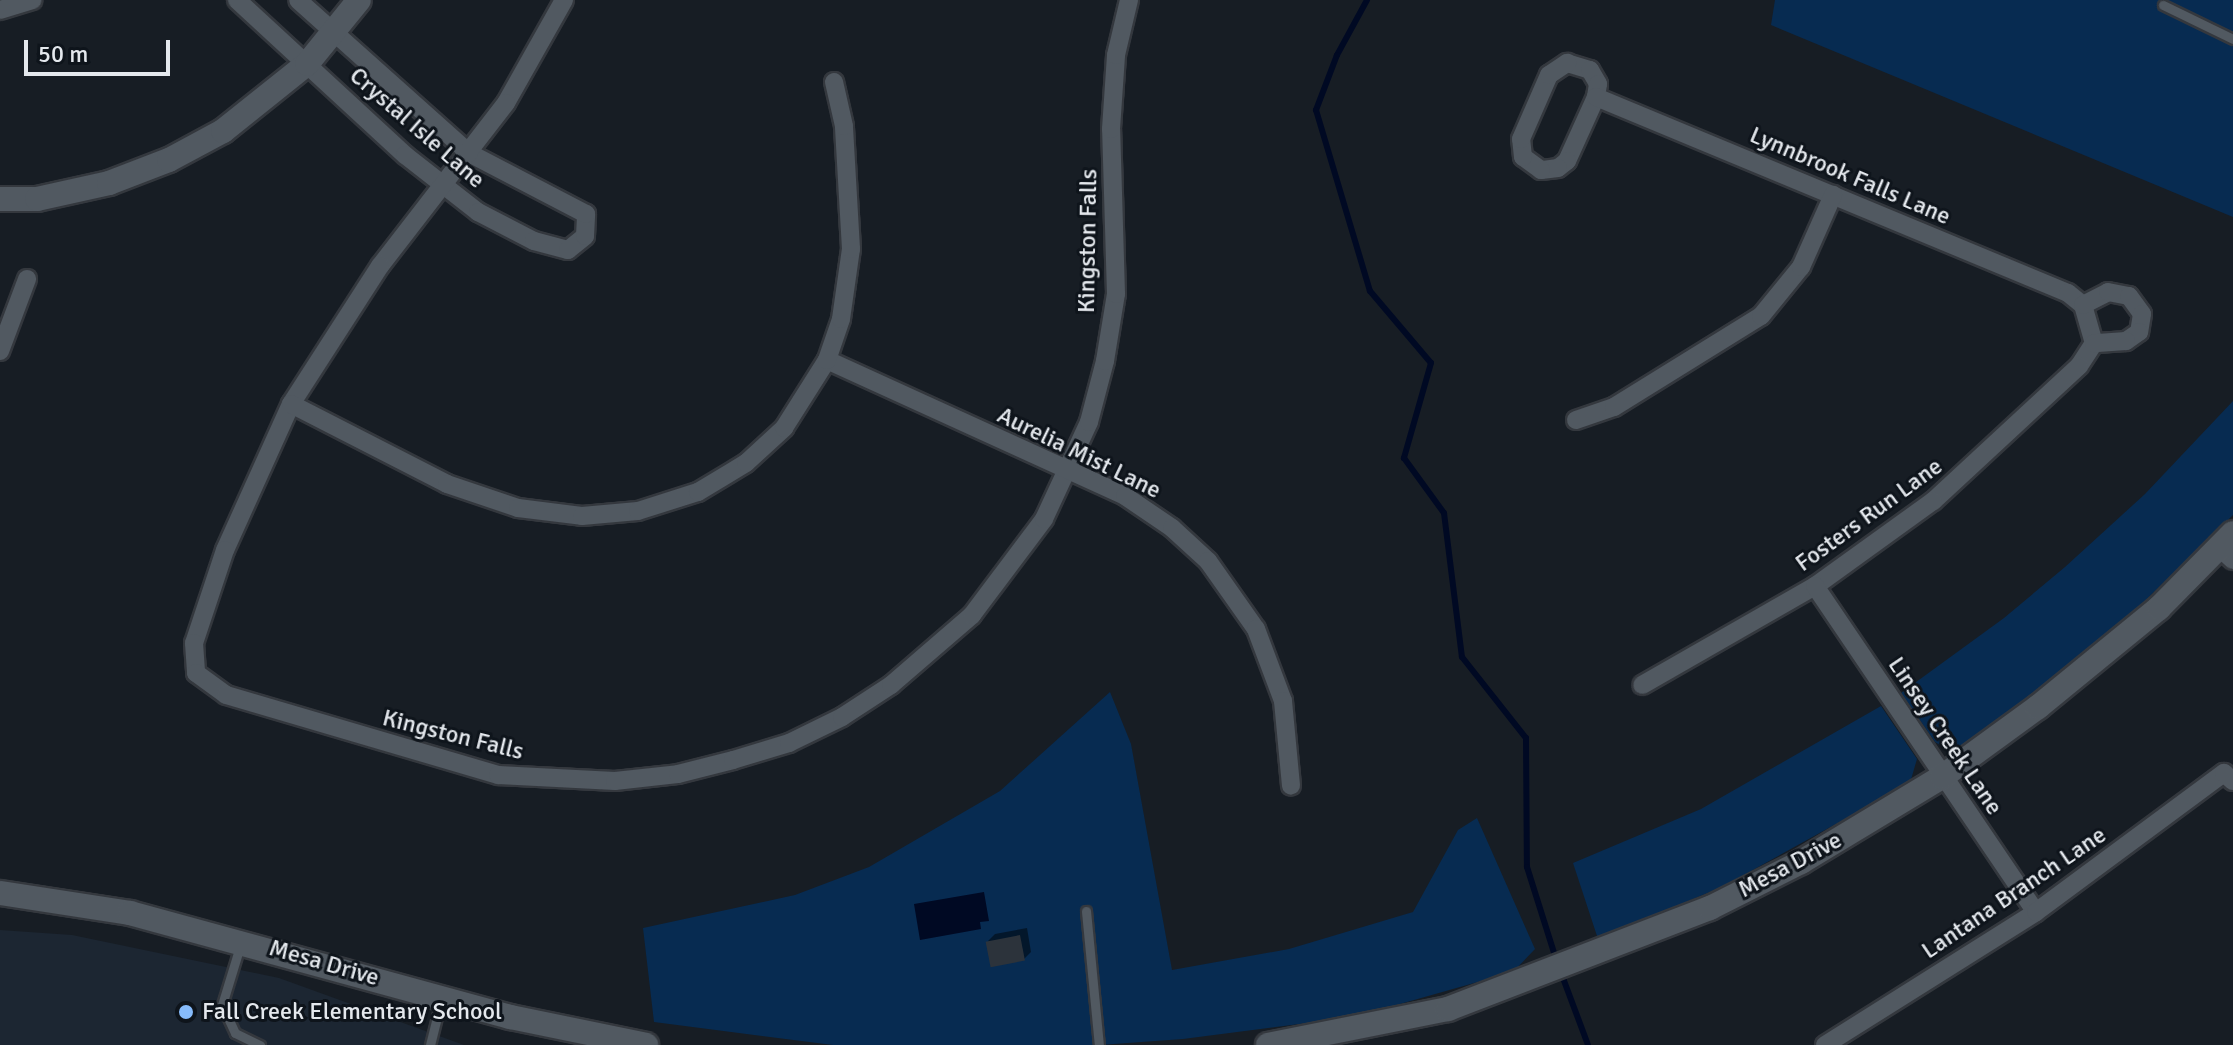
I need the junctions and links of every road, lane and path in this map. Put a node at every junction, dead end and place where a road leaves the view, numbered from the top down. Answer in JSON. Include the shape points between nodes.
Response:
{"nodes":[{"id":1,"x":33,"y":0,"type":"edge"},
{"id":2,"x":237,"y":0,"type":"edge"},
{"id":3,"x":298,"y":0,"type":"edge"},
{"id":4,"x":359,"y":0,"type":"edge"},
{"id":5,"x":564,"y":0,"type":"edge"},
{"id":6,"x":1129,"y":0,"type":"edge"},
{"id":7,"x":2163,"y":5,"type":"dead end"},
{"id":8,"x":0,"y":10,"type":"edge"},
{"id":9,"x":335,"y":34,"type":"junction"},
{"id":10,"x":2233,"y":39,"type":"edge"},
{"id":11,"x":307,"y":64,"type":"junction"},
{"id":12,"x":834,"y":82,"type":"dead end"},
{"id":13,"x":1596,"y":97,"type":"junction"},
{"id":14,"x":469,"y":153,"type":"junction"},
{"id":15,"x":444,"y":186,"type":"junction"},
{"id":16,"x":1833,"y":195,"type":"junction"},
{"id":17,"x":0,"y":199,"type":"edge"},
{"id":18,"x":27,"y":279,"type":"dead end"},
{"id":19,"x":2083,"y":305,"type":"junction"},
{"id":20,"x":2094,"y":343,"type":"junction"},
{"id":21,"x":0,"y":351,"type":"edge"},
{"id":22,"x":827,"y":360,"type":"junction"},
{"id":23,"x":291,"y":404,"type":"junction"},
{"id":24,"x":1576,"y":420,"type":"dead end"},
{"id":25,"x":1068,"y":471,"type":"junction"},
{"id":26,"x":2228,"y":547,"type":"edge"},
{"id":27,"x":1815,"y":586,"type":"junction"},
{"id":28,"x":1642,"y":685,"type":"dead end"},
{"id":29,"x":1942,"y":777,"type":"junction"},
{"id":30,"x":2229,"y":777,"type":"edge"},
{"id":31,"x":1291,"y":786,"type":"dead end"},
{"id":32,"x":0,"y":893,"type":"edge"},
{"id":33,"x":1086,"y":911,"type":"dead end"},
{"id":34,"x":2036,"y":912,"type":"junction"},
{"id":35,"x":242,"y":940,"type":"junction"},
{"id":36,"x":442,"y":998,"type":"junction"},
{"id":37,"x":260,"y":1045,"type":"edge"},
{"id":38,"x":430,"y":1045,"type":"edge"},
{"id":39,"x":646,"y":1045,"type":"edge"},
{"id":40,"x":1099,"y":1045,"type":"edge"},
{"id":41,"x":1268,"y":1045,"type":"edge"},
{"id":42,"x":1825,"y":1045,"type":"edge"}],
"edges":[{"from":1,"to":8,"type":"street"},
{"from":2,"to":11,"type":"street","name":"Crystal Isle Lane"},
{"from":3,"to":9,"type":"street","name":"Crystal Isle Lane"},
{"from":4,"to":9,"type":"street"},
{"from":5,"to":14,"type":"street","via":[[531,64]]},
{"from":6,"to":25,"type":"street","name":"Kingston Falls","via":[[1116,55],[1111,129],[1116,294],[1089,422]]},
{"from":7,"to":10,"type":"lane"},
{"from":9,"to":11,"type":"street"},
{"from":9,"to":14,"type":"street","name":"Crystal Isle Lane"},
{"from":11,"to":15,"type":"street","name":"Crystal Isle Lane"},
{"from":11,"to":17,"type":"street","via":[[223,131],[169,160],[109,183],[37,199]]},
{"from":12,"to":22,"type":"street","via":[[844,126],[851,249],[841,319]]},
{"from":13,"to":13,"type":"street","via":[[1595,77],[1583,66],[1567,63],[1553,70],[1521,139],[1528,163],[1550,170],[1563,165]]},
{"from":13,"to":16,"type":"street","name":"Lynnbrook Falls Lane"},
{"from":14,"to":15,"type":"street"},
{"from":14,"to":15,"type":"street","name":"Crystal Isle Lane","via":[[586,214],[585,236],[568,250],[534,241],[478,212]]},
{"from":15,"to":23,"type":"street","via":[[380,266]]},
{"from":16,"to":19,"type":"street","name":"Lynnbrook Falls Lane","via":[[2068,293]]},
{"from":16,"to":24,"type":"street","via":[[1801,267],[1761,316],[1614,407]]},
{"from":18,"to":21,"type":"street"},
{"from":19,"to":20,"type":"street"},
{"from":19,"to":20,"type":"street","via":[[2108,292],[2129,296],[2142,314],[2139,332],[2126,341]]},
{"from":20,"to":27,"type":"street","name":"Fosters Run Lane","via":[[2079,366],[1978,462]]},
{"from":22,"to":23,"type":"street","via":[[784,428],[746,463],[698,492],[638,511],[582,516],[518,508],[447,484]]},
{"from":22,"to":25,"type":"street","name":"Aurelia Mist Lane"},
{"from":23,"to":25,"type":"street","name":"Kingston Falls","via":[[225,550],[194,643],[196,673],[226,695],[498,775],[615,781],[678,774],[789,743],[891,685],[961,626],[1001,581],[1044,519]]},
{"from":25,"to":31,"type":"street","name":"Aurelia Mist Lane","via":[[1125,496],[1172,528],[1233,591],[1256,629],[1283,701]]},
{"from":26,"to":29,"type":"street","name":"Mesa Drive","via":[[2101,658]]},
{"from":27,"to":28,"type":"street","name":"Fosters Run Lane"},
{"from":27,"to":29,"type":"street","name":"Linsey Creek Lane"},
{"from":29,"to":34,"type":"street","name":"Linsey Creek Lane"},
{"from":29,"to":41,"type":"street","name":"Mesa Drive","via":[[1801,862],[1710,908],[1607,949],[1448,1009]]},
{"from":30,"to":34,"type":"street","name":"Lantana Branch Lane"},
{"from":32,"to":35,"type":"street","name":"Mesa Drive","via":[[130,913]]},
{"from":33,"to":40,"type":"lane"},
{"from":34,"to":42,"type":"street","name":"Lantana Branch Lane"},
{"from":35,"to":36,"type":"street","name":"Mesa Drive"},
{"from":35,"to":37,"type":"lane","via":[[222,1005],[235,1033]]},
{"from":36,"to":38,"type":"lane"},
{"from":36,"to":39,"type":"street","name":"Mesa Drive"}]}
